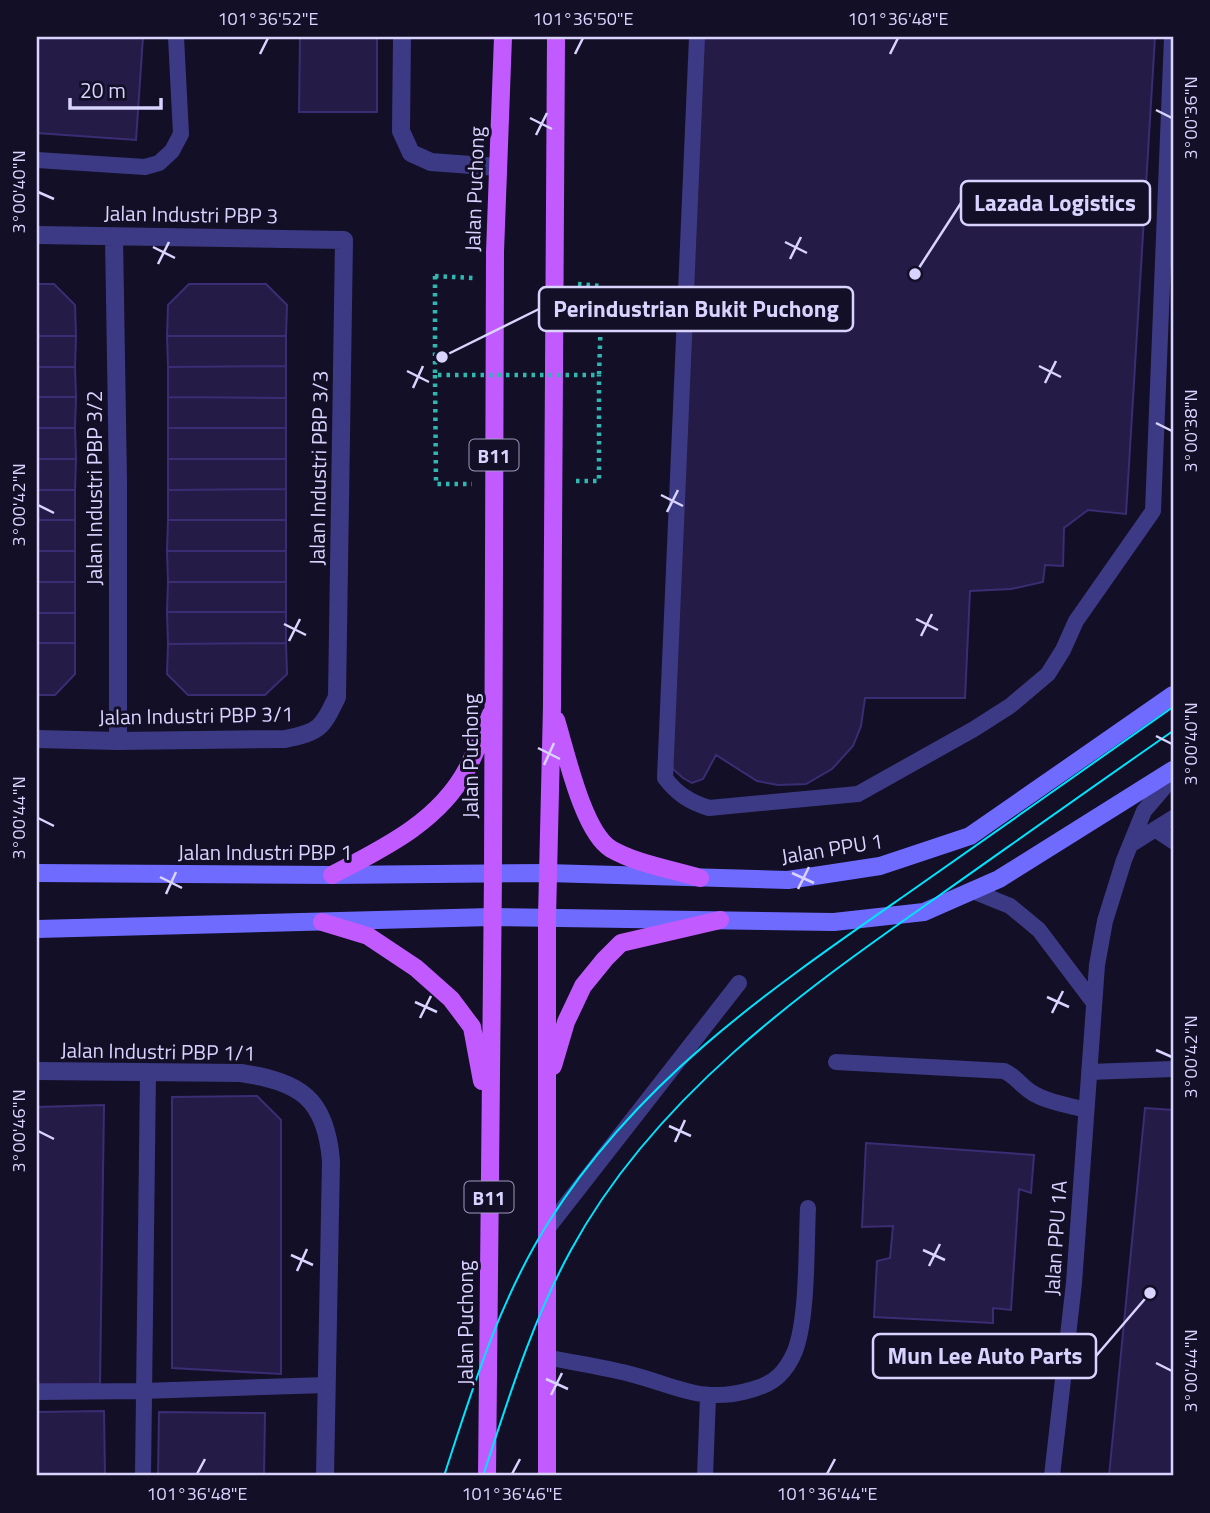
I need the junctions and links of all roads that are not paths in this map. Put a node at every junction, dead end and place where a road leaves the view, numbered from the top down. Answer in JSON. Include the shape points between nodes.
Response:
{"nodes":[{"id":1,"x":176,"y":37,"type":"edge"},
{"id":2,"x":402,"y":37,"type":"edge"},
{"id":3,"x":503,"y":37,"type":"edge"},
{"id":4,"x":556,"y":37,"type":"edge"},
{"id":5,"x":697,"y":37,"type":"edge"},
{"id":6,"x":1172,"y":37,"type":"edge"},
{"id":7,"x":37,"y":160,"type":"edge"},
{"id":8,"x":498,"y":167,"type":"junction"},
{"id":9,"x":37,"y":235,"type":"edge"},
{"id":10,"x":114,"y":236,"type":"junction"},
{"id":11,"x":344,"y":240,"type":"joint"},
{"id":12,"x":1173,"y":695,"type":"edge"},
{"id":13,"x":337,"y":697,"type":"joint"},
{"id":14,"x":552,"y":706,"type":"junction"},
{"id":15,"x":493,"y":708,"type":"junction"},
{"id":16,"x":37,"y":739,"type":"edge"},
{"id":17,"x":118,"y":741,"type":"junction"},
{"id":18,"x":1173,"y":770,"type":"edge"},
{"id":19,"x":1173,"y":777,"type":"edge"},
{"id":20,"x":1173,"y":818,"type":"edge"},
{"id":21,"x":1156,"y":829,"type":"junction"},
{"id":22,"x":1173,"y":841,"type":"edge"},
{"id":23,"x":1130,"y":845,"type":"junction"},
{"id":24,"x":37,"y":873,"type":"edge"},
{"id":25,"x":547,"y":873,"type":"junction"},
{"id":26,"x":493,"y":874,"type":"junction"},
{"id":27,"x":332,"y":875,"type":"junction"},
{"id":28,"x":700,"y":878,"type":"junction"},
{"id":29,"x":973,"y":891,"type":"junction"},
{"id":30,"x":491,"y":917,"type":"junction"},
{"id":31,"x":547,"y":918,"type":"junction"},
{"id":32,"x":720,"y":920,"type":"junction"},
{"id":33,"x":322,"y":922,"type":"junction"},
{"id":34,"x":37,"y":929,"type":"edge"},
{"id":35,"x":739,"y":983,"type":"dead end"},
{"id":36,"x":1094,"y":1003,"type":"junction"},
{"id":37,"x":836,"y":1062,"type":"dead end"},
{"id":38,"x":1173,"y":1069,"type":"edge"},
{"id":39,"x":37,"y":1071,"type":"edge"},
{"id":40,"x":1088,"y":1072,"type":"junction"},
{"id":41,"x":148,"y":1073,"type":"junction"},
{"id":42,"x":547,"y":1086,"type":"junction"},
{"id":43,"x":1086,"y":1110,"type":"junction"},
{"id":44,"x":489,"y":1122,"type":"junction"},
{"id":45,"x":808,"y":1208,"type":"dead end"},
{"id":46,"x":547,"y":1229,"type":"junction"},
{"id":47,"x":546,"y":1357,"type":"junction"},
{"id":48,"x":327,"y":1385,"type":"junction"},
{"id":49,"x":142,"y":1391,"type":"junction"},
{"id":50,"x":37,"y":1392,"type":"edge"},
{"id":51,"x":708,"y":1397,"type":"junction"},
{"id":52,"x":143,"y":1476,"type":"edge"},
{"id":53,"x":326,"y":1476,"type":"edge"},
{"id":54,"x":487,"y":1476,"type":"edge"},
{"id":55,"x":547,"y":1476,"type":"edge"},
{"id":56,"x":705,"y":1476,"type":"edge"},
{"id":57,"x":1052,"y":1476,"type":"edge"}],
"edges":[{"from":1,"to":7,"type":"lane","via":[[181,135],[159,163],[145,167]]},
{"from":2,"to":8,"type":"street","via":[[401,131],[411,153],[431,162]]},
{"from":3,"to":8,"type":"main road","name":"Jalan Puchong","number":"B11"},
{"from":4,"to":14,"type":"main road"},
{"from":5,"to":6,"type":"lane","via":[[665,778],[693,803],[709,808],[858,794],[1010,706],[1048,674],[1076,621],[1153,511]]},
{"from":8,"to":15,"type":"main road","name":"Jalan Puchong","number":"B11"},
{"from":9,"to":10,"type":"street","name":"Jalan Industri PBP 3"},
{"from":10,"to":11,"type":"street","name":"Jalan Industri PBP 3"},
{"from":10,"to":17,"type":"street","name":"Jalan Industri PBP 3/2"},
{"from":11,"to":13,"type":"street","name":"Jalan Industri PBP 3/3"},
{"from":12,"to":28,"type":"main road","name":"Jalan PPU 1","via":[[971,836],[880,866],[788,880]]},
{"from":13,"to":17,"type":"street","name":"Jalan Industri PBP 3/1","via":[[325,722],[310,734],[263,740]]},
{"from":14,"to":25,"type":"main road"},
{"from":14,"to":28,"type":"main road","via":[[592,828],[608,847]]},
{"from":15,"to":26,"type":"main road","name":"Jalan Puchong","number":"B11"},
{"from":15,"to":27,"type":"main road","via":[[466,771],[444,800],[388,846]]},
{"from":16,"to":17,"type":"street","name":"Jalan Industri PBP 3/1"},
{"from":18,"to":29,"type":"main road"},
{"from":19,"to":23,"type":"lane","name":"Jalan PPU 1A","via":[[1144,811]]},
{"from":20,"to":21,"type":"lane"},
{"from":21,"to":22,"type":"lane"},
{"from":21,"to":23,"type":"lane"},
{"from":23,"to":36,"type":"lane","name":"Jalan PPU 1A","via":[[1105,921]]},
{"from":24,"to":27,"type":"main road","name":"Jalan Industri PBP 1"},
{"from":25,"to":26,"type":"main road","name":"Jalan PPU 1"},
{"from":25,"to":28,"type":"main road","name":"Jalan PPU 1"},
{"from":25,"to":31,"type":"main road"},
{"from":26,"to":27,"type":"main road","name":"Jalan Industri PBP 1"},
{"from":26,"to":30,"type":"main road","name":"Jalan Puchong","number":"B11"},
{"from":29,"to":32,"type":"main road","via":[[924,912],[834,922]]},
{"from":29,"to":36,"type":"lane","via":[[1010,906],[1039,930]]},
{"from":30,"to":31,"type":"main road"},
{"from":30,"to":33,"type":"main road"},
{"from":30,"to":44,"type":"main road","name":"Jalan Puchong","number":"B11"},
{"from":31,"to":32,"type":"main road"},
{"from":31,"to":42,"type":"main road"},
{"from":32,"to":42,"type":"main road","via":[[621,943],[583,986],[566,1022]]},
{"from":33,"to":34,"type":"main road"},
{"from":33,"to":44,"type":"main road","via":[[368,936],[416,968],[451,999],[472,1027]]},
{"from":35,"to":46,"type":"lane"},
{"from":36,"to":40,"type":"lane","name":"Jalan PPU 1A"},
{"from":37,"to":43,"type":"lane","via":[[1004,1071],[1038,1097]]},
{"from":38,"to":40,"type":"lane"},
{"from":39,"to":41,"type":"street","name":"Jalan Industri PBP 1/1"},
{"from":40,"to":43,"type":"lane","name":"Jalan PPU 1A"},
{"from":41,"to":48,"type":"street","name":"Jalan Industri PBP 1/1","via":[[241,1073],[273,1078],[298,1090],[319,1111],[329,1135],[331,1161]]},
{"from":41,"to":49,"type":"lane"},
{"from":42,"to":46,"type":"main road"},
{"from":43,"to":57,"type":"lane","name":"Jalan PPU 1A"},
{"from":44,"to":54,"type":"main road","name":"Jalan Puchong","number":"B11"},
{"from":45,"to":51,"type":"lane","via":[[802,1327],[795,1351],[783,1373],[769,1385],[737,1395]]},
{"from":46,"to":47,"type":"main road"},
{"from":47,"to":51,"type":"lane","via":[[631,1374]]},
{"from":47,"to":55,"type":"main road"},
{"from":48,"to":49,"type":"lane"},
{"from":48,"to":53,"type":"street","name":"Jalan Industri PBP 1/1"},
{"from":49,"to":50,"type":"lane"},
{"from":49,"to":52,"type":"lane"},
{"from":51,"to":56,"type":"lane"}]}
